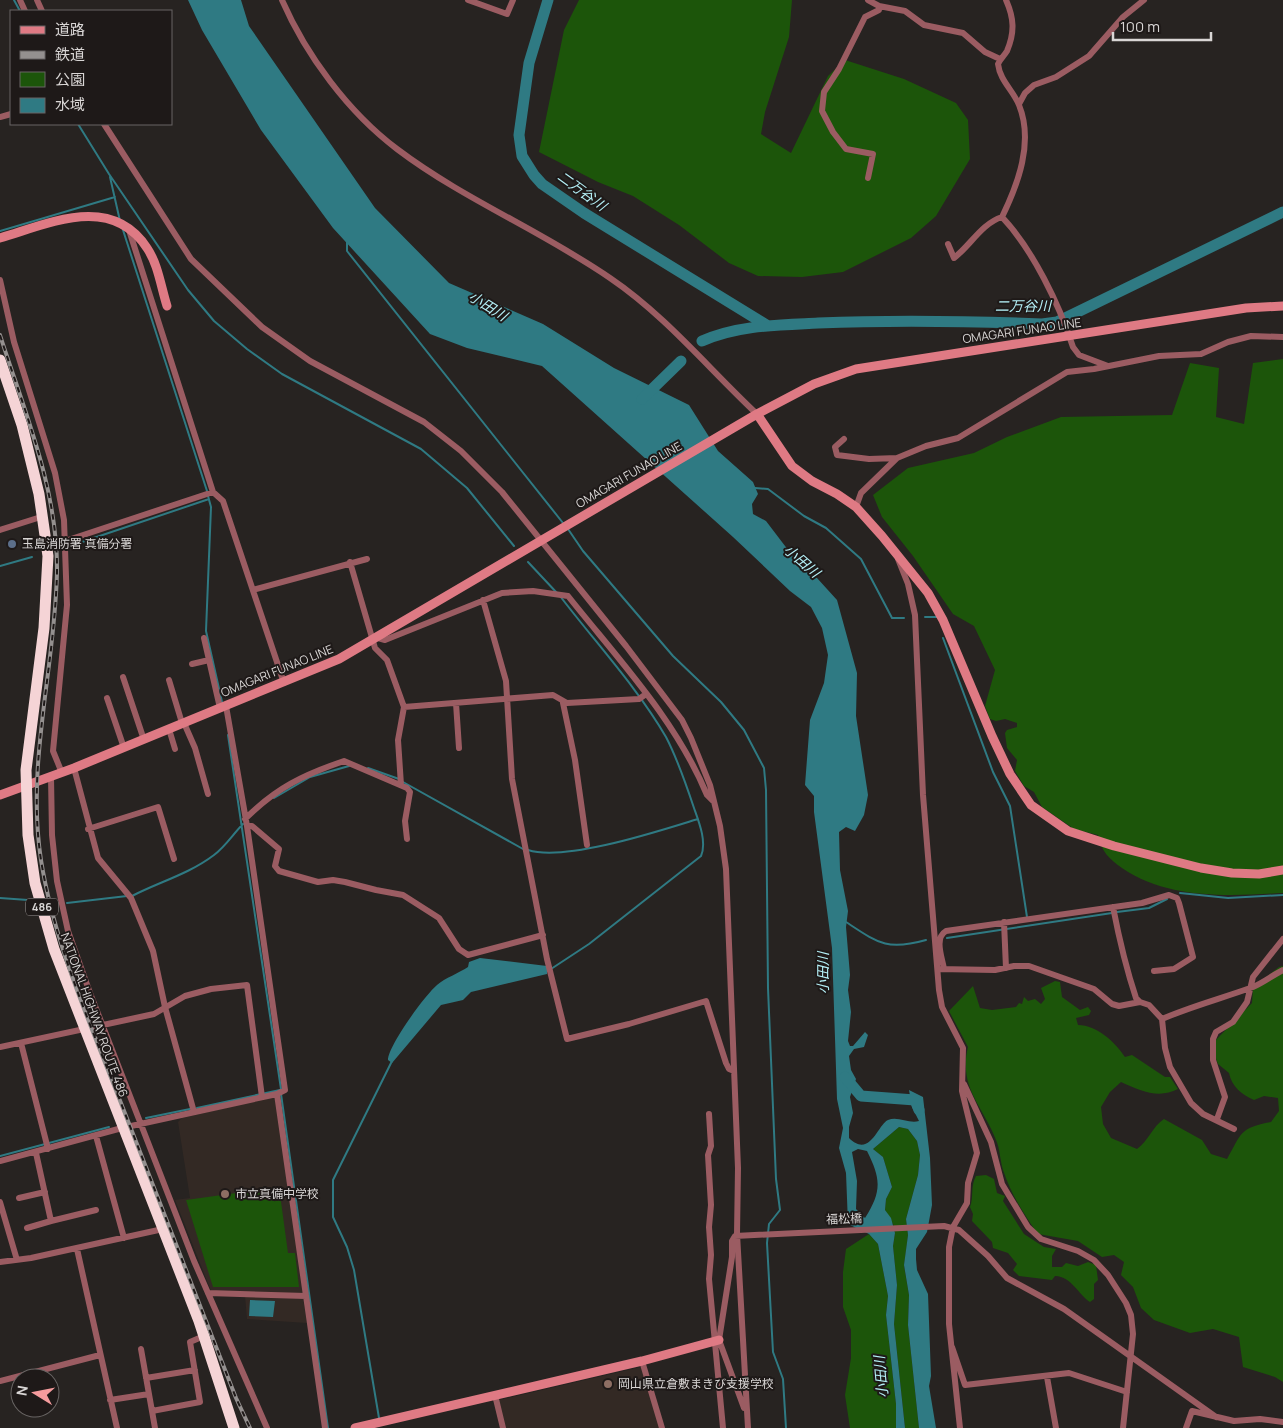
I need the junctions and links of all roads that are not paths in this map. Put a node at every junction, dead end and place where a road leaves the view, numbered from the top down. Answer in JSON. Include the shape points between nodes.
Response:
{"nodes":[{"id":1,"x":282,"y":0,"type":"edge"},
{"id":2,"x":468,"y":0,"type":"edge"},
{"id":3,"x":513,"y":0,"type":"edge"},
{"id":4,"x":868,"y":0,"type":"edge"},
{"id":5,"x":1006,"y":0,"type":"edge"},
{"id":6,"x":1144,"y":0,"type":"edge"},
{"id":7,"x":879,"y":6,"type":"junction"},
{"id":8,"x":1000,"y":59,"type":"junction"},
{"id":9,"x":1019,"y":104,"type":"junction"},
{"id":10,"x":105,"y":125,"type":"edge"},
{"id":11,"x":868,"y":178,"type":"dead end"},
{"id":12,"x":1002,"y":218,"type":"junction"},
{"id":13,"x":127,"y":228,"type":"junction"},
{"id":14,"x":0,"y":238,"type":"edge"},
{"id":15,"x":948,"y":244,"type":"dead end"},
{"id":16,"x":0,"y":280,"type":"edge"},
{"id":17,"x":167,"y":306,"type":"dead end"},
{"id":18,"x":1283,"y":306,"type":"edge"},
{"id":19,"x":1069,"y":337,"type":"junction"},
{"id":20,"x":1283,"y":338,"type":"edge"},
{"id":21,"x":0,"y":360,"type":"edge"},
{"id":22,"x":1109,"y":367,"type":"junction"},
{"id":23,"x":754,"y":416,"type":"junction"},
{"id":24,"x":844,"y":439,"type":"dead end"},
{"id":25,"x":897,"y":458,"type":"junction"},
{"id":26,"x":213,"y":492,"type":"junction"},
{"id":27,"x":856,"y":507,"type":"junction"},
{"id":28,"x":44,"y":516,"type":"junction"},
{"id":29,"x":0,"y":530,"type":"edge"},
{"id":30,"x":541,"y":541,"type":"junction"},
{"id":31,"x":66,"y":542,"type":"junction"},
{"id":32,"x":47,"y":547,"type":"junction"},
{"id":33,"x":898,"y":558,"type":"junction"},
{"id":34,"x":367,"y":559,"type":"dead end"},
{"id":35,"x":350,"y":562,"type":"junction"},
{"id":36,"x":253,"y":590,"type":"junction"},
{"id":37,"x":483,"y":600,"type":"junction"},
{"id":38,"x":204,"y":638,"type":"dead end"},
{"id":39,"x":376,"y":640,"type":"junction"},
{"id":40,"x":209,"y":660,"type":"junction"},
{"id":41,"x":192,"y":664,"type":"dead end"},
{"id":42,"x":123,"y":677,"type":"dead end"},
{"id":43,"x":169,"y":680,"type":"dead end"},
{"id":44,"x":284,"y":683,"type":"junction"},
{"id":45,"x":508,"y":697,"type":"junction"},
{"id":46,"x":642,"y":697,"type":"junction"},
{"id":47,"x":107,"y":698,"type":"dead end"},
{"id":48,"x":456,"y":703,"type":"junction"},
{"id":49,"x":563,"y":703,"type":"junction"},
{"id":50,"x":223,"y":707,"type":"junction"},
{"id":51,"x":404,"y":707,"type":"junction"},
{"id":52,"x":183,"y":723,"type":"junction"},
{"id":53,"x":169,"y":729,"type":"junction"},
{"id":54,"x":144,"y":740,"type":"junction"},
{"id":55,"x":124,"y":748,"type":"junction"},
{"id":56,"x":458,"y":748,"type":"dead end"},
{"id":57,"x":175,"y":749,"type":"dead end"},
{"id":58,"x":74,"y":768,"type":"junction"},
{"id":59,"x":62,"y":773,"type":"junction"},
{"id":60,"x":51,"y":777,"type":"junction"},
{"id":61,"x":401,"y":785,"type":"junction"},
{"id":62,"x":25,"y":786,"type":"junction"},
{"id":63,"x":208,"y":794,"type":"dead end"},
{"id":64,"x":0,"y":795,"type":"edge"},
{"id":65,"x":714,"y":802,"type":"junction"},
{"id":66,"x":245,"y":818,"type":"junction"},
{"id":67,"x":247,"y":826,"type":"junction"},
{"id":68,"x":88,"y":829,"type":"junction"},
{"id":69,"x":407,"y":839,"type":"dead end"},
{"id":70,"x":586,"y":845,"type":"dead end"},
{"id":71,"x":174,"y":859,"type":"dead end"},
{"id":72,"x":1283,"y":870,"type":"edge"},
{"id":73,"x":1113,"y":907,"type":"junction"},
{"id":74,"x":1004,"y":922,"type":"junction"},
{"id":75,"x":543,"y":935,"type":"junction"},
{"id":76,"x":1283,"y":939,"type":"edge"},
{"id":77,"x":1006,"y":968,"type":"junction"},
{"id":78,"x":941,"y":969,"type":"junction"},
{"id":79,"x":1283,"y":970,"type":"edge"},
{"id":80,"x":1154,"y":971,"type":"dead end"},
{"id":81,"x":1250,"y":988,"type":"junction"},
{"id":82,"x":1140,"y":1002,"type":"junction"},
{"id":83,"x":164,"y":1007,"type":"junction"},
{"id":84,"x":1162,"y":1019,"type":"junction"},
{"id":85,"x":104,"y":1026,"type":"junction"},
{"id":86,"x":84,"y":1030,"type":"junction"},
{"id":87,"x":22,"y":1042,"type":"junction"},
{"id":88,"x":0,"y":1047,"type":"edge"},
{"id":89,"x":734,"y":1071,"type":"junction"},
{"id":90,"x":962,"y":1081,"type":"junction"},
{"id":91,"x":279,"y":1093,"type":"junction"},
{"id":92,"x":262,"y":1095,"type":"junction"},
{"id":93,"x":194,"y":1112,"type":"junction"},
{"id":94,"x":709,"y":1114,"type":"dead end"},
{"id":95,"x":1217,"y":1119,"type":"junction"},
{"id":96,"x":142,"y":1124,"type":"junction"},
{"id":97,"x":122,"y":1128,"type":"junction"},
{"id":98,"x":1234,"y":1129,"type":"dead end"},
{"id":99,"x":96,"y":1136,"type":"junction"},
{"id":100,"x":47,"y":1146,"type":"junction"},
{"id":101,"x":36,"y":1152,"type":"junction"},
{"id":102,"x":0,"y":1161,"type":"edge"},
{"id":103,"x":45,"y":1192,"type":"junction"},
{"id":104,"x":18,"y":1198,"type":"dead end"},
{"id":105,"x":0,"y":1202,"type":"edge"},
{"id":106,"x":96,"y":1210,"type":"dead end"},
{"id":107,"x":51,"y":1221,"type":"junction"},
{"id":108,"x":953,"y":1227,"type":"junction"},
{"id":109,"x":27,"y":1228,"type":"dead end"},
{"id":110,"x":163,"y":1228,"type":"junction"},
{"id":111,"x":741,"y":1234,"type":"junction"},
{"id":112,"x":124,"y":1238,"type":"junction"},
{"id":113,"x":77,"y":1249,"type":"junction"},
{"id":114,"x":17,"y":1260,"type":"junction"},
{"id":115,"x":0,"y":1262,"type":"edge"},
{"id":116,"x":208,"y":1293,"type":"junction"},
{"id":117,"x":306,"y":1296,"type":"junction"},
{"id":118,"x":204,"y":1336,"type":"junction"},
{"id":119,"x":717,"y":1341,"type":"junction"},
{"id":120,"x":950,"y":1344,"type":"junction"},
{"id":121,"x":141,"y":1349,"type":"dead end"},
{"id":122,"x":100,"y":1355,"type":"junction"},
{"id":123,"x":1130,"y":1355,"type":"junction"},
{"id":124,"x":642,"y":1361,"type":"junction"},
{"id":125,"x":195,"y":1370,"type":"junction"},
{"id":126,"x":1047,"y":1377,"type":"junction"},
{"id":127,"x":146,"y":1378,"type":"junction"},
{"id":128,"x":0,"y":1381,"type":"edge"},
{"id":129,"x":1127,"y":1392,"type":"junction"},
{"id":130,"x":149,"y":1394,"type":"junction"},
{"id":131,"x":495,"y":1396,"type":"junction"},
{"id":132,"x":110,"y":1400,"type":"junction"},
{"id":133,"x":746,"y":1410,"type":"junction"},
{"id":134,"x":152,"y":1412,"type":"junction"},
{"id":135,"x":1216,"y":1416,"type":"junction"},
{"id":136,"x":1248,"y":1420,"type":"junction"},
{"id":137,"x":1283,"y":1422,"type":"edge"},
{"id":138,"x":1235,"y":1424,"type":"edge"},
{"id":139,"x":116,"y":1428,"type":"edge"},
{"id":140,"x":155,"y":1428,"type":"edge"},
{"id":141,"x":234,"y":1428,"type":"edge"},
{"id":142,"x":267,"y":1428,"type":"edge"},
{"id":143,"x":324,"y":1428,"type":"edge"},
{"id":144,"x":355,"y":1428,"type":"edge"},
{"id":145,"x":503,"y":1428,"type":"edge"},
{"id":146,"x":662,"y":1428,"type":"edge"},
{"id":147,"x":723,"y":1428,"type":"edge"},
{"id":148,"x":748,"y":1428,"type":"edge"},
{"id":149,"x":960,"y":1428,"type":"edge"},
{"id":150,"x":1056,"y":1428,"type":"edge"},
{"id":151,"x":1123,"y":1428,"type":"edge"},
{"id":152,"x":1186,"y":1428,"type":"edge"},
{"id":153,"x":1248,"y":1428,"type":"edge"}],
"edges":[{"from":1,"to":23,"type":"street","via":[[303,41],[337,88],[396,148],[431,172],[574,253],[612,279],[680,336]]},
{"from":2,"to":3,"type":"street","via":[[507,14]]},
{"from":4,"to":7,"type":"street"},
{"from":5,"to":8,"type":"street","via":[[1013,16],[1012,36],[1006,53]]},
{"from":6,"to":9,"type":"street","via":[[1123,17],[1089,56],[1056,76],[1034,84]]},
{"from":7,"to":8,"type":"street","via":[[905,11],[924,25],[963,33],[985,52]]},
{"from":7,"to":11,"type":"street","via":[[879,10],[865,17],[824,92],[822,111],[846,149],[873,154]]},
{"from":8,"to":9,"type":"street","via":[[999,74]]},
{"from":9,"to":12,"type":"street","via":[[1023,158],[1017,183]]},
{"from":10,"to":30,"type":"street","via":[[191,259],[230,298],[262,327],[310,361],[424,422],[461,451],[502,492]]},
{"from":12,"to":15,"type":"street","via":[[987,224],[954,258]]},
{"from":12,"to":19,"type":"street","via":[[1024,245],[1037,268]]},
{"from":13,"to":14,"type":"main road","via":[[101,217],[80,216]]},
{"from":13,"to":17,"type":"main road","via":[[148,250]]},
{"from":13,"to":26,"type":"street"},
{"from":16,"to":31,"type":"street","via":[[14,342],[55,473]]},
{"from":18,"to":19,"type":"main road","name":"OMAGARI FUNAO LINE","via":[[1246,308]]},
{"from":19,"to":22,"type":"street","via":[[1079,355]]},
{"from":19,"to":23,"type":"main road","name":"OMAGARI FUNAO LINE","via":[[856,369],[814,384]]},
{"from":20,"to":22,"type":"street","via":[[1251,336],[1201,354],[1155,357]]},
{"from":21,"to":28,"type":"highway","name":"NATIONAL HIGHWAY ROUTE 486","number":"486","via":[[22,425]]},
{"from":22,"to":25,"type":"street","via":[[1066,372],[958,438]]},
{"from":23,"to":27,"type":"main road","via":[[792,466]]},
{"from":23,"to":30,"type":"main road","name":"OMAGARI FUNAO LINE"},
{"from":24,"to":25,"type":"street","via":[[835,447],[837,455]]},
{"from":25,"to":27,"type":"street","via":[[861,493]]},
{"from":26,"to":31,"type":"street"},
{"from":26,"to":36,"type":"street","via":[[223,500]]},
{"from":27,"to":33,"type":"main road"},
{"from":28,"to":29,"type":"street"},
{"from":28,"to":32,"type":"highway","name":"NATIONAL HIGHWAY ROUTE 486","number":"486"},
{"from":30,"to":39,"type":"main road","name":"OMAGARI FUNAO LINE"},
{"from":30,"to":65,"type":"street","via":[[671,704],[691,738]]},
{"from":31,"to":32,"type":"street"},
{"from":31,"to":59,"type":"street","via":[[67,605],[53,751]]},
{"from":32,"to":62,"type":"highway","name":"NATIONAL HIGHWAY ROUTE 486","number":"486","via":[[44,628],[29,731]]},
{"from":33,"to":72,"type":"main road","via":[[928,593],[943,620],[1010,774],[1031,805],[1068,831],[1114,846],[1232,873]]},
{"from":33,"to":78,"type":"street","via":[[915,615],[933,932]]},
{"from":34,"to":35,"type":"street"},
{"from":35,"to":36,"type":"street"},
{"from":35,"to":39,"type":"street"},
{"from":36,"to":44,"type":"street"},
{"from":37,"to":39,"type":"street","via":[[385,640]]},
{"from":37,"to":45,"type":"street"},
{"from":37,"to":46,"type":"street","via":[[514,591],[568,596]]},
{"from":38,"to":40,"type":"street"},
{"from":39,"to":44,"type":"main road","name":"OMAGARI FUNAO LINE"},
{"from":39,"to":51,"type":"street","via":[[375,648],[387,660]]},
{"from":40,"to":41,"type":"street"},
{"from":40,"to":50,"type":"street"},
{"from":42,"to":54,"type":"street"},
{"from":43,"to":52,"type":"street"},
{"from":44,"to":50,"type":"main road","name":"OMAGARI FUNAO LINE"},
{"from":45,"to":48,"type":"street"},
{"from":45,"to":49,"type":"street","via":[[553,695]]},
{"from":45,"to":75,"type":"street","via":[[512,779]]},
{"from":46,"to":49,"type":"street"},
{"from":46,"to":65,"type":"street","via":[[686,748],[707,795]]},
{"from":47,"to":55,"type":"street"},
{"from":48,"to":51,"type":"street"},
{"from":48,"to":56,"type":"street"},
{"from":49,"to":70,"type":"street","via":[[576,760]]},
{"from":50,"to":52,"type":"main road","name":"OMAGARI FUNAO LINE"},
{"from":50,"to":66,"type":"street"},
{"from":51,"to":61,"type":"street","via":[[398,740]]},
{"from":52,"to":53,"type":"main road","name":"OMAGARI FUNAO LINE"},
{"from":52,"to":63,"type":"street","via":[[195,748]]},
{"from":53,"to":54,"type":"main road","name":"OMAGARI FUNAO LINE"},
{"from":53,"to":57,"type":"street"},
{"from":54,"to":55,"type":"main road","name":"OMAGARI FUNAO LINE"},
{"from":55,"to":58,"type":"main road","name":"OMAGARI FUNAO LINE"},
{"from":58,"to":59,"type":"main road","name":"OMAGARI FUNAO LINE"},
{"from":58,"to":68,"type":"street"},
{"from":59,"to":60,"type":"main road","name":"OMAGARI FUNAO LINE"},
{"from":60,"to":62,"type":"main road","name":"OMAGARI FUNAO LINE"},
{"from":60,"to":85,"type":"street","via":[[57,881],[68,931]]},
{"from":61,"to":66,"type":"street","via":[[344,762],[300,778],[266,798]]},
{"from":61,"to":69,"type":"street","via":[[410,792],[405,821]]},
{"from":62,"to":64,"type":"main road","name":"OMAGARI FUNAO LINE"},
{"from":62,"to":86,"type":"highway","name":"NATIONAL HIGHWAY ROUTE 486","number":"486","via":[[35,883],[54,949]]},
{"from":65,"to":89,"type":"street","via":[[726,869]]},
{"from":66,"to":67,"type":"street"},
{"from":67,"to":75,"type":"street","via":[[252,826],[279,849],[275,866],[278,871],[318,882],[332,880],[403,895],[440,918],[459,949],[468,955]]},
{"from":67,"to":91,"type":"street","via":[[285,1090]]},
{"from":68,"to":71,"type":"street","via":[[158,807]]},
{"from":68,"to":83,"type":"street","via":[[98,858],[129,896],[153,951]]},
{"from":73,"to":74,"type":"street"},
{"from":73,"to":80,"type":"street","via":[[1142,903],[1164,895],[1177,898],[1193,957],[1174,969]]},
{"from":73,"to":82,"type":"street","via":[[1120,946]]},
{"from":74,"to":77,"type":"street"},
{"from":74,"to":78,"type":"street","via":[[946,930],[939,939]]},
{"from":75,"to":89,"type":"street","via":[[567,1039],[706,1001],[726,1063]]},
{"from":76,"to":81,"type":"street","via":[[1256,972]]},
{"from":77,"to":78,"type":"street"},
{"from":77,"to":82,"type":"street","via":[[1029,966],[1094,989],[1119,1006]]},
{"from":78,"to":90,"type":"street","via":[[942,1007],[963,1048]]},
{"from":79,"to":81,"type":"street"},
{"from":81,"to":84,"type":"street","via":[[1199,1003]]},
{"from":81,"to":95,"type":"street","via":[[1247,1002],[1233,1022],[1216,1032],[1213,1039],[1213,1060],[1225,1097]]},
{"from":82,"to":84,"type":"street","via":[[1149,1005]]},
{"from":83,"to":85,"type":"street","via":[[154,1014]]},
{"from":83,"to":92,"type":"street","via":[[185,996],[211,989],[248,985]]},
{"from":83,"to":93,"type":"street"},
{"from":84,"to":95,"type":"street","via":[[1165,1048],[1178,1083],[1196,1109]]},
{"from":85,"to":86,"type":"street"},
{"from":85,"to":96,"type":"street"},
{"from":86,"to":87,"type":"street"},
{"from":86,"to":97,"type":"highway","name":"NATIONAL HIGHWAY ROUTE 486","number":"486"},
{"from":87,"to":88,"type":"street"},
{"from":87,"to":100,"type":"street"},
{"from":89,"to":111,"type":"street"},
{"from":90,"to":108,"type":"street","via":[[977,1153],[968,1183],[967,1203]]},
{"from":90,"to":123,"type":"street","via":[[991,1142],[1002,1184],[1028,1227],[1041,1240],[1078,1250],[1094,1260],[1122,1295],[1132,1322]]},
{"from":91,"to":92,"type":"street"},
{"from":91,"to":117,"type":"street"},
{"from":92,"to":93,"type":"street"},
{"from":93,"to":96,"type":"street"},
{"from":94,"to":119,"type":"street","via":[[709,1279]]},
{"from":95,"to":98,"type":"street"},
{"from":96,"to":97,"type":"street"},
{"from":96,"to":116,"type":"street"},
{"from":97,"to":99,"type":"street"},
{"from":97,"to":110,"type":"highway","name":"NATIONAL HIGHWAY ROUTE 486","number":"486"},
{"from":99,"to":100,"type":"street"},
{"from":99,"to":112,"type":"street"},
{"from":100,"to":101,"type":"street"},
{"from":101,"to":102,"type":"street"},
{"from":101,"to":103,"type":"street"},
{"from":103,"to":104,"type":"street"},
{"from":103,"to":107,"type":"street"},
{"from":105,"to":114,"type":"street"},
{"from":106,"to":107,"type":"street"},
{"from":107,"to":109,"type":"street"},
{"from":108,"to":111,"type":"street","name":"福松橋"},
{"from":108,"to":120,"type":"street","via":[[948,1275]]},
{"from":108,"to":123,"type":"street","via":[[988,1256],[1007,1278],[1064,1309]]},
{"from":110,"to":112,"type":"street"},
{"from":110,"to":118,"type":"highway","name":"NATIONAL HIGHWAY ROUTE 486","number":"486"},
{"from":111,"to":119,"type":"street","via":[[732,1240],[728,1284]]},
{"from":111,"to":133,"type":"street"},
{"from":112,"to":113,"type":"street"},
{"from":113,"to":114,"type":"street"},
{"from":113,"to":122,"type":"street"},
{"from":114,"to":115,"type":"street"},
{"from":116,"to":117,"type":"street"},
{"from":116,"to":142,"type":"street"},
{"from":117,"to":143,"type":"street"},
{"from":118,"to":125,"type":"street","via":[[190,1342]]},
{"from":118,"to":141,"type":"highway","name":"NATIONAL HIGHWAY ROUTE 486","number":"486"},
{"from":119,"to":124,"type":"main road"},
{"from":119,"to":133,"type":"street"},
{"from":119,"to":147,"type":"street"},
{"from":120,"to":126,"type":"street","via":[[965,1386]]},
{"from":120,"to":149,"type":"street"},
{"from":121,"to":127,"type":"street"},
{"from":122,"to":128,"type":"street"},
{"from":122,"to":132,"type":"street"},
{"from":123,"to":129,"type":"street"},
{"from":123,"to":135,"type":"street"},
{"from":124,"to":131,"type":"main road"},
{"from":124,"to":146,"type":"street"},
{"from":125,"to":127,"type":"street"},
{"from":125,"to":134,"type":"street","via":[[200,1402]]},
{"from":126,"to":129,"type":"street","via":[[1069,1373]]},
{"from":126,"to":150,"type":"street"},
{"from":127,"to":130,"type":"street"},
{"from":129,"to":151,"type":"street"},
{"from":130,"to":132,"type":"street"},
{"from":130,"to":134,"type":"street"},
{"from":131,"to":144,"type":"main road"},
{"from":131,"to":145,"type":"street"},
{"from":132,"to":139,"type":"street"},
{"from":133,"to":148,"type":"street"},
{"from":134,"to":140,"type":"street"},
{"from":135,"to":138,"type":"street"},
{"from":135,"to":152,"type":"street","via":[[1192,1411]]},
{"from":136,"to":137,"type":"street"},
{"from":136,"to":138,"type":"street"},
{"from":136,"to":153,"type":"street"}]}
